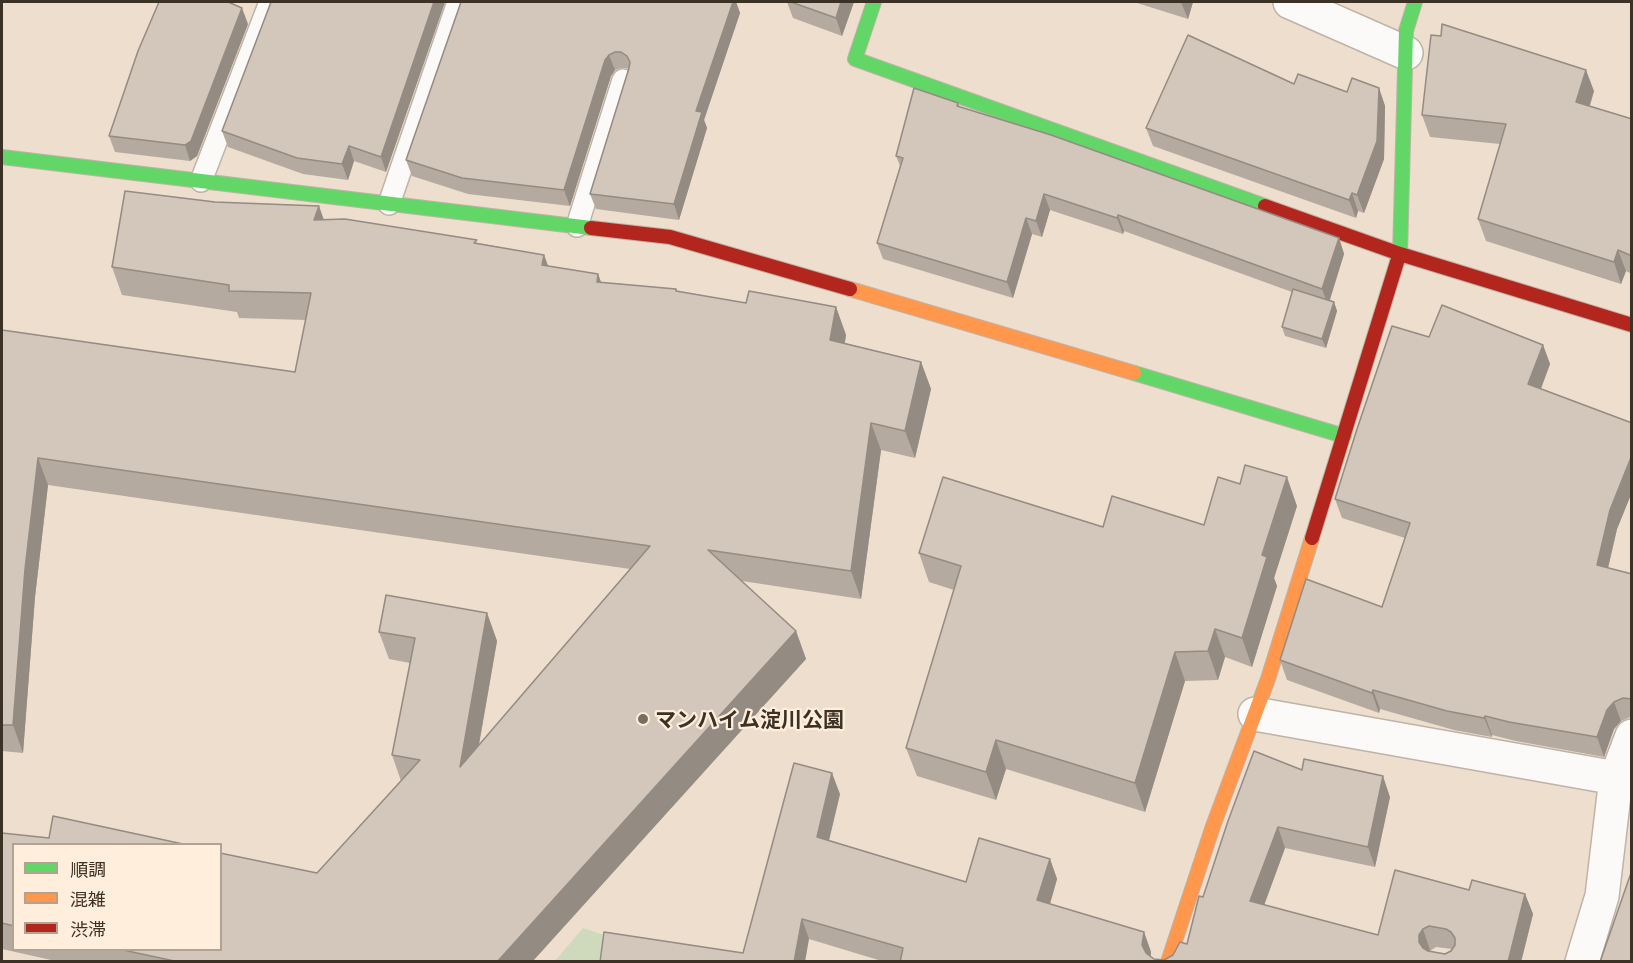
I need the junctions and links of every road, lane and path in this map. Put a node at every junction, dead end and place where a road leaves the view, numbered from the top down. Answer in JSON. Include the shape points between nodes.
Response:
{"nodes":[{"id":1,"x":270,"y":2,"type":"edge"},
{"id":2,"x":458,"y":2,"type":"edge"},
{"id":3,"x":874,"y":2,"type":"edge"},
{"id":4,"x":1290,"y":2,"type":"edge"},
{"id":5,"x":1415,"y":2,"type":"edge"},
{"id":6,"x":1406,"y":53,"type":"junction"},
{"id":7,"x":623,"y":80,"type":"edge"},
{"id":8,"x":2,"y":157,"type":"edge"},
{"id":9,"x":201,"y":181,"type":"junction"},
{"id":10,"x":388,"y":204,"type":"junction"},
{"id":11,"x":577,"y":226,"type":"junction"},
{"id":12,"x":1400,"y":254,"type":"junction"},
{"id":13,"x":1632,"y":325,"type":"edge"},
{"id":14,"x":1344,"y":436,"type":"junction"},
{"id":15,"x":1255,"y":714,"type":"junction"},
{"id":16,"x":1632,"y":736,"type":"edge"},
{"id":17,"x":1616,"y":778,"type":"junction"},
{"id":18,"x":1168,"y":962,"type":"edge"},
{"id":19,"x":1582,"y":962,"type":"edge"}],
"edges":[{"from":1,"to":9,"type":"lane"},
{"from":2,"to":10,"type":"lane"},
{"from":3,"to":12,"type":"street","via":[[855,59]]},
{"from":4,"to":6,"type":"street"},
{"from":5,"to":6,"type":"street","via":[[1406,31]]},
{"from":6,"to":12,"type":"street"},
{"from":7,"to":11,"type":"lane"},
{"from":8,"to":9,"type":"street"},
{"from":9,"to":10,"type":"street"},
{"from":10,"to":11,"type":"street"},
{"from":11,"to":14,"type":"street","via":[[670,237]]},
{"from":12,"to":13,"type":"street"},
{"from":12,"to":14,"type":"street"},
{"from":14,"to":15,"type":"street"},
{"from":15,"to":17,"type":"street"},
{"from":15,"to":18,"type":"street"},
{"from":16,"to":17,"type":"street"},
{"from":17,"to":19,"type":"street","via":[[1602,896]]}]}
